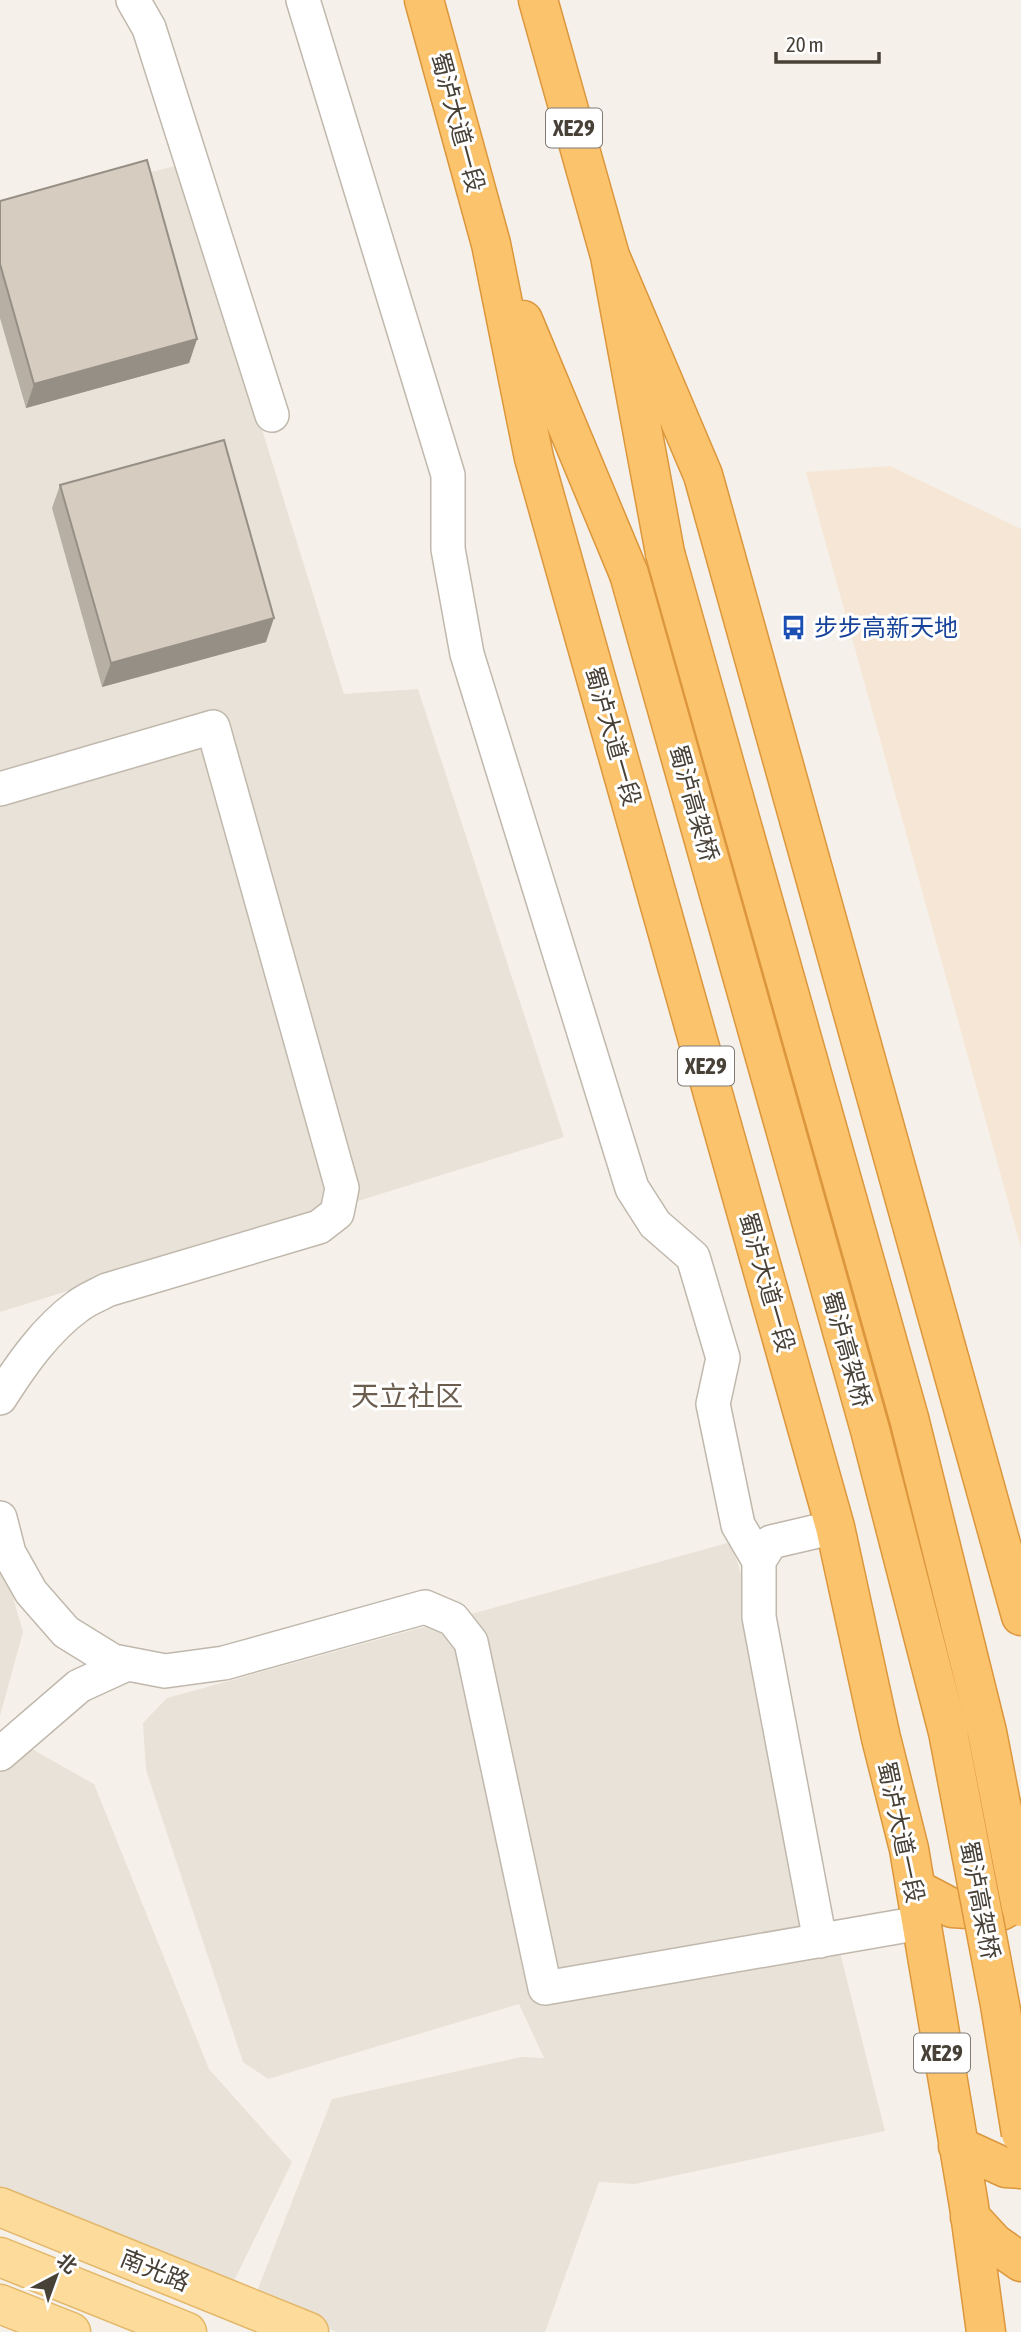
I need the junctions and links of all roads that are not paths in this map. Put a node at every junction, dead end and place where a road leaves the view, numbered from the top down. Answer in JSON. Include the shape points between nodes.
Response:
{"nodes":[{"id":1,"x":132,"y":0,"type":"edge"},
{"id":2,"x":303,"y":0,"type":"edge"},
{"id":3,"x":424,"y":0,"type":"edge"},
{"id":4,"x":538,"y":0,"type":"edge"},
{"id":5,"x":491,"y":244,"type":"junction"},
{"id":6,"x":610,"y":256,"type":"junction"},
{"id":7,"x":272,"y":415,"type":"dead end"},
{"id":8,"x":629,"y":574,"type":"joint"},
{"id":9,"x":0,"y":789,"type":"edge"},
{"id":10,"x":0,"y":1398,"type":"edge"},
{"id":11,"x":0,"y":1518,"type":"edge"},
{"id":12,"x":835,"y":1527,"type":"junction"},
{"id":13,"x":759,"y":1560,"type":"junction"},
{"id":14,"x":1021,"y":1616,"type":"edge"},
{"id":15,"x":127,"y":1664,"type":"junction"},
{"id":16,"x":0,"y":1754,"type":"edge"},
{"id":17,"x":1021,"y":1899,"type":"edge"},
{"id":18,"x":918,"y":1906,"type":"junction"},
{"id":19,"x":1021,"y":1908,"type":"edge"},
{"id":20,"x":821,"y":1941,"type":"junction"},
{"id":21,"x":1021,"y":2134,"type":"edge"},
{"id":22,"x":958,"y":2146,"type":"junction"},
{"id":23,"x":1021,"y":2169,"type":"edge"},
{"id":24,"x":0,"y":2207,"type":"edge"},
{"id":25,"x":970,"y":2217,"type":"junction"},
{"id":26,"x":0,"y":2257,"type":"edge"},
{"id":27,"x":1021,"y":2262,"type":"edge"},
{"id":28,"x":0,"y":2304,"type":"edge"},
{"id":29,"x":981,"y":2325,"type":"edge"},
{"id":30,"x":71,"y":2332,"type":"edge"},
{"id":31,"x":187,"y":2332,"type":"edge"},
{"id":32,"x":309,"y":2332,"type":"edge"}],
"edges":[{"from":1,"to":7,"type":"street","via":[[149,28]]},
{"from":2,"to":13,"type":"street","via":[[447,475],[448,550],[467,654],[632,1188],[655,1224],[693,1257],[723,1358],[713,1404],[738,1525]]},
{"from":3,"to":5,"type":"highway","name":"蜀泸大道一段","number":"XE29"},
{"from":4,"to":6,"type":"highway","number":"XE29"},
{"from":5,"to":8,"type":"highway","name":"蜀泸大道一段"},
{"from":5,"to":12,"type":"highway","name":"蜀泸大道一段","number":"XE29","via":[[534,458]]},
{"from":6,"to":14,"type":"highway","number":"XE29","via":[[703,475]]},
{"from":6,"to":19,"type":"highway","name":"蜀泸高架桥","bridge":true,"via":[[665,553],[909,1418],[987,1732]]},
{"from":8,"to":21,"type":"highway","name":"蜀泸高架桥","bridge":true,"via":[[870,1430],[948,1732]]},
{"from":9,"to":10,"type":"street","via":[[213,727],[342,1188],[337,1213],[319,1227],[107,1290],[78,1306],[17,1371]]},
{"from":11,"to":15,"type":"street","via":[[9,1553],[30,1592],[66,1632],[113,1661]]},
{"from":12,"to":13,"type":"street","via":[[771,1542]]},
{"from":12,"to":18,"type":"highway","name":"蜀泸大道一段","number":"XE29"},
{"from":13,"to":20,"type":"street","via":[[759,1617]]},
{"from":15,"to":16,"type":"street","via":[[79,1686]]},
{"from":15,"to":20,"type":"street","via":[[164,1671],[224,1663],[425,1606],[453,1619],[471,1642],[545,1989]]},
{"from":17,"to":18,"type":"highway","via":[[1001,1911]]},
{"from":18,"to":20,"type":"street"},
{"from":18,"to":22,"type":"highway","name":"蜀泸大道一段","number":"XE29"},
{"from":22,"to":23,"type":"highway","via":[[1006,2168]]},
{"from":22,"to":25,"type":"highway","name":"蜀泸大道一段","number":"XE29"},
{"from":24,"to":32,"type":"main road","name":"南光路"},
{"from":25,"to":27,"type":"highway","via":[[994,2243]]},
{"from":25,"to":29,"type":"highway","name":"蜀泸大道一段","number":"XE29"},
{"from":26,"to":31,"type":"main road","name":"南光路"},
{"from":28,"to":30,"type":"main road"}]}
